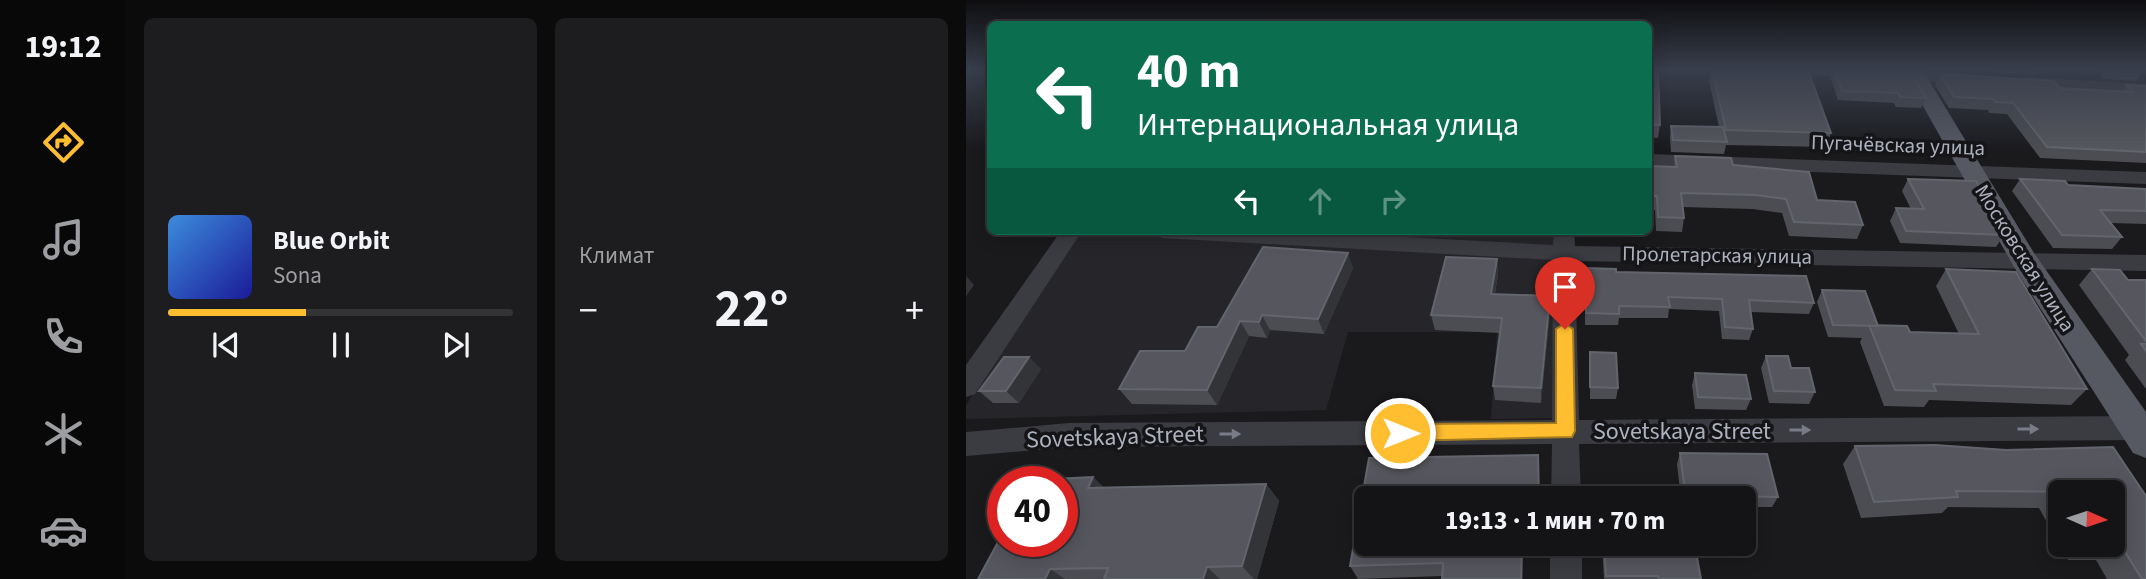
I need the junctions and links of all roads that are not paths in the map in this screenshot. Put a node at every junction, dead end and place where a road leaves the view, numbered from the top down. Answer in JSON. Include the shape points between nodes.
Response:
{"nodes":[{"id":1,"x":1927,"y":96,"type":"edge"},
{"id":2,"x":1652,"y":160,"type":"edge"},
{"id":3,"x":1969,"y":169,"type":"junction"},
{"id":4,"x":2146,"y":178,"type":"edge"},
{"id":5,"x":1069,"y":235,"type":"edge"},
{"id":6,"x":1309,"y":235,"type":"edge"},
{"id":7,"x":1564,"y":242,"type":"edge"},
{"id":8,"x":2024,"y":260,"type":"junction"},
{"id":9,"x":2146,"y":263,"type":"edge"},
{"id":10,"x":966,"y":386,"type":"edge"},
{"id":11,"x":1566,"y":431,"type":"junction"},
{"id":12,"x":2143,"y":433,"type":"edge"},
{"id":13,"x":966,"y":444,"type":"edge"},
{"id":14,"x":1566,"y":486,"type":"edge"},
{"id":15,"x":1566,"y":556,"type":"edge"},
{"id":16,"x":1566,"y":579,"type":"edge"}],
"edges":[{"from":1,"to":3,"type":"main road","name":"Московская улица"},
{"from":2,"to":3,"type":"street","name":"Пугачёвская улица"},
{"from":3,"to":4,"type":"street","name":"Пугачёвская улица"},
{"from":3,"to":8,"type":"main road","name":"Московская улица"},
{"from":5,"to":10,"type":"street"},
{"from":6,"to":7,"type":"street","name":"Пролетарская улица"},
{"from":7,"to":8,"type":"street","name":"Пролетарская улица"},
{"from":7,"to":11,"type":"street"},
{"from":8,"to":9,"type":"street","name":"Пролетарская улица"},
{"from":8,"to":12,"type":"main road","name":"Московская улица"},
{"from":11,"to":12,"type":"street","name":"Sovetskaya Street","one_way":true},
{"from":13,"to":11,"type":"street","name":"Sovetskaya Street","one_way":true,"via":[[1069,435]]},
{"from":11,"to":14,"type":"street"},
{"from":15,"to":16,"type":"street"}]}
